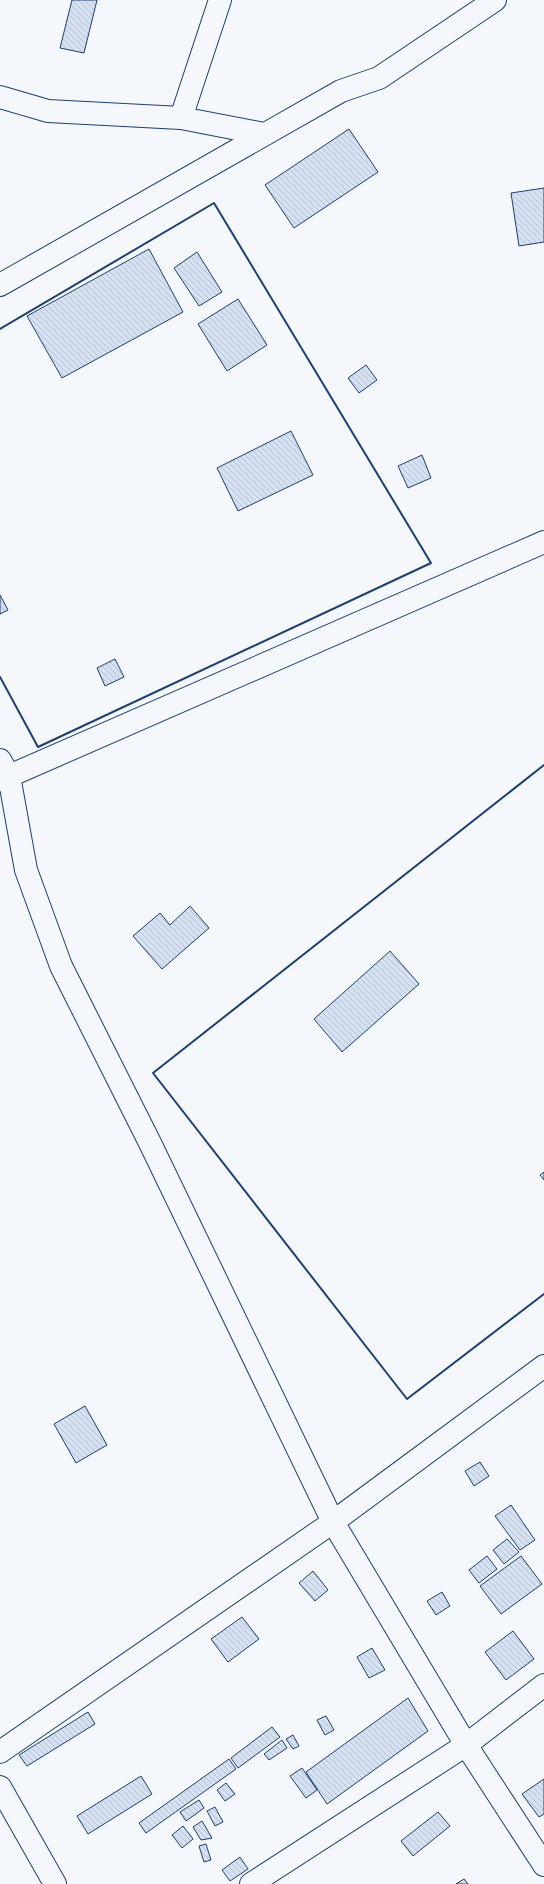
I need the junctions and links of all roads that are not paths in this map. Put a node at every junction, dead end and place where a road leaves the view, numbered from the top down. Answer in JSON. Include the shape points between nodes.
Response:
{"nodes":[{"id":1,"x":220,"y":0,"type":"edge"},
{"id":2,"x":495,"y":0,"type":"edge"},
{"id":3,"x":0,"y":97,"type":"edge"},
{"id":4,"x":181,"y":118,"type":"junction"},
{"id":5,"x":264,"y":134,"type":"junction"},
{"id":6,"x":0,"y":284,"type":"edge"},
{"id":7,"x":544,"y":542,"type":"edge"},
{"id":8,"x":3,"y":772,"type":"edge"},
{"id":9,"x":544,"y":1366,"type":"edge"},
{"id":10,"x":333,"y":1522,"type":"junction"},
{"id":11,"x":544,"y":1685,"type":"edge"},
{"id":12,"x":466,"y":1745,"type":"junction"},
{"id":13,"x":0,"y":1752,"type":"edge"},
{"id":14,"x":0,"y":1787,"type":"edge"},
{"id":15,"x":544,"y":1866,"type":"edge"},
{"id":16,"x":55,"y":1884,"type":"edge"},
{"id":17,"x":251,"y":1884,"type":"edge"}],
"edges":[{"from":1,"to":4,"type":"street"},
{"from":2,"to":5,"type":"street","via":[[379,78],[342,91]]},
{"from":3,"to":4,"type":"street","via":[[48,111]]},
{"from":4,"to":5,"type":"street"},
{"from":5,"to":6,"type":"street"},
{"from":7,"to":8,"type":"street"},
{"from":8,"to":10,"type":"street","via":[[26,870],[61,966]]},
{"from":9,"to":10,"type":"street"},
{"from":10,"to":12,"type":"street"},
{"from":10,"to":13,"type":"street"},
{"from":11,"to":12,"type":"street"},
{"from":12,"to":15,"type":"street"},
{"from":12,"to":17,"type":"street"},
{"from":14,"to":16,"type":"street"}]}
